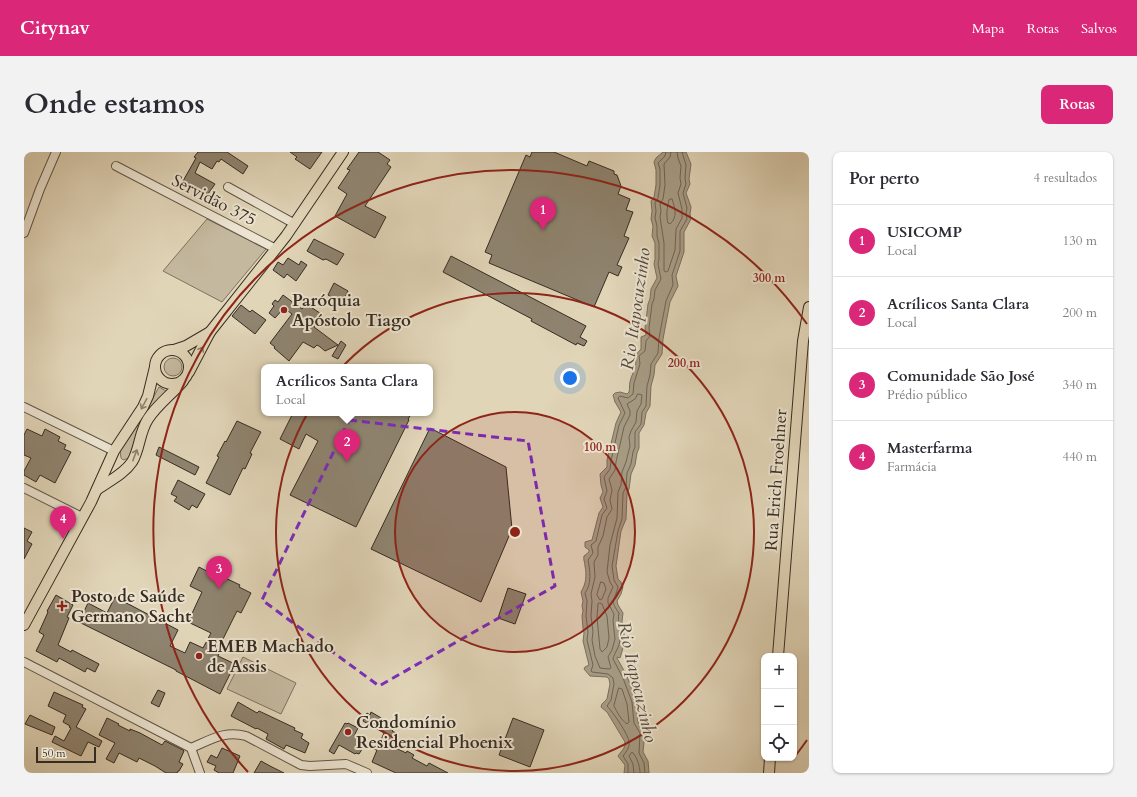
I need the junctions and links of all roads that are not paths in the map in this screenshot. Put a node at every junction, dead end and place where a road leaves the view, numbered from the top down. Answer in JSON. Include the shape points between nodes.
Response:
{"nodes":[{"id":1,"x":56,"y":152,"type":"edge"},
{"id":2,"x":343,"y":152,"type":"edge"},
{"id":3,"x":116,"y":166,"type":"dead end"},
{"id":4,"x":228,"y":187,"type":"dead end"},
{"id":5,"x":295,"y":224,"type":"junction"},
{"id":6,"x":24,"y":233,"type":"edge"},
{"id":7,"x":276,"y":249,"type":"junction"},
{"id":8,"x":809,"y":308,"type":"edge"},
{"id":9,"x":210,"y":332,"type":"junction"},
{"id":10,"x":174,"y":350,"type":"junction"},
{"id":11,"x":155,"y":367,"type":"junction"},
{"id":12,"x":189,"y":372,"type":"junction"},
{"id":13,"x":183,"y":381,"type":"junction"},
{"id":14,"x":24,"y":407,"type":"edge"},
{"id":15,"x":113,"y":456,"type":"junction"},
{"id":16,"x":125,"y":470,"type":"junction"},
{"id":17,"x":24,"y":488,"type":"edge"},
{"id":18,"x":96,"y":490,"type":"junction"},
{"id":19,"x":82,"y":517,"type":"junction"},
{"id":20,"x":24,"y":625,"type":"edge"},
{"id":21,"x":778,"y":653,"type":"edge"},
{"id":22,"x":24,"y":662,"type":"edge"},
{"id":23,"x":190,"y":748,"type":"junction"},
{"id":24,"x":770,"y":761,"type":"edge"},
{"id":25,"x":200,"y":773,"type":"edge"},
{"id":26,"x":367,"y":773,"type":"edge"},
{"id":27,"x":769,"y":773,"type":"edge"}],
"edges":[{"from":1,"to":6,"type":"street"},
{"from":2,"to":5,"type":"main road"},
{"from":3,"to":7,"type":"street","name":"Servidão 375"},
{"from":4,"to":5,"type":"street"},
{"from":5,"to":7,"type":"main road"},
{"from":7,"to":9,"type":"main road"},
{"from":8,"to":21,"type":"main road","name":"Rua Erich Froehner","via":[[802,341]]},
{"from":9,"to":10,"type":"main road"},
{"from":12,"to":9,"type":"main road","one_way":true},
{"from":10,"to":11,"type":"main road","via":[[163,353]]},
{"from":10,"to":12,"type":"main road","via":[[185,355],[190,366]]},
{"from":11,"to":13,"type":"main road","via":[[162,381],[173,385]]},
{"from":11,"to":15,"type":"main road","one_way":true,"via":[[143,407]]},
{"from":12,"to":13,"type":"main road"},
{"from":16,"to":13,"type":"main road","one_way":true,"via":[[132,462],[147,420]]},
{"from":14,"to":15,"type":"street"},
{"from":15,"to":16,"type":"main road","via":[[116,467]]},
{"from":15,"to":18,"type":"main road"},
{"from":16,"to":18,"type":"main road"},
{"from":17,"to":19,"type":"street"},
{"from":18,"to":19,"type":"main road"},
{"from":19,"to":20,"type":"main road"},
{"from":22,"to":23,"type":"street"},
{"from":23,"to":25,"type":"street"},
{"from":23,"to":26,"type":"street","via":[[226,734],[236,733],[301,765],[346,764]]},
{"from":24,"to":27,"type":"main road"}]}
